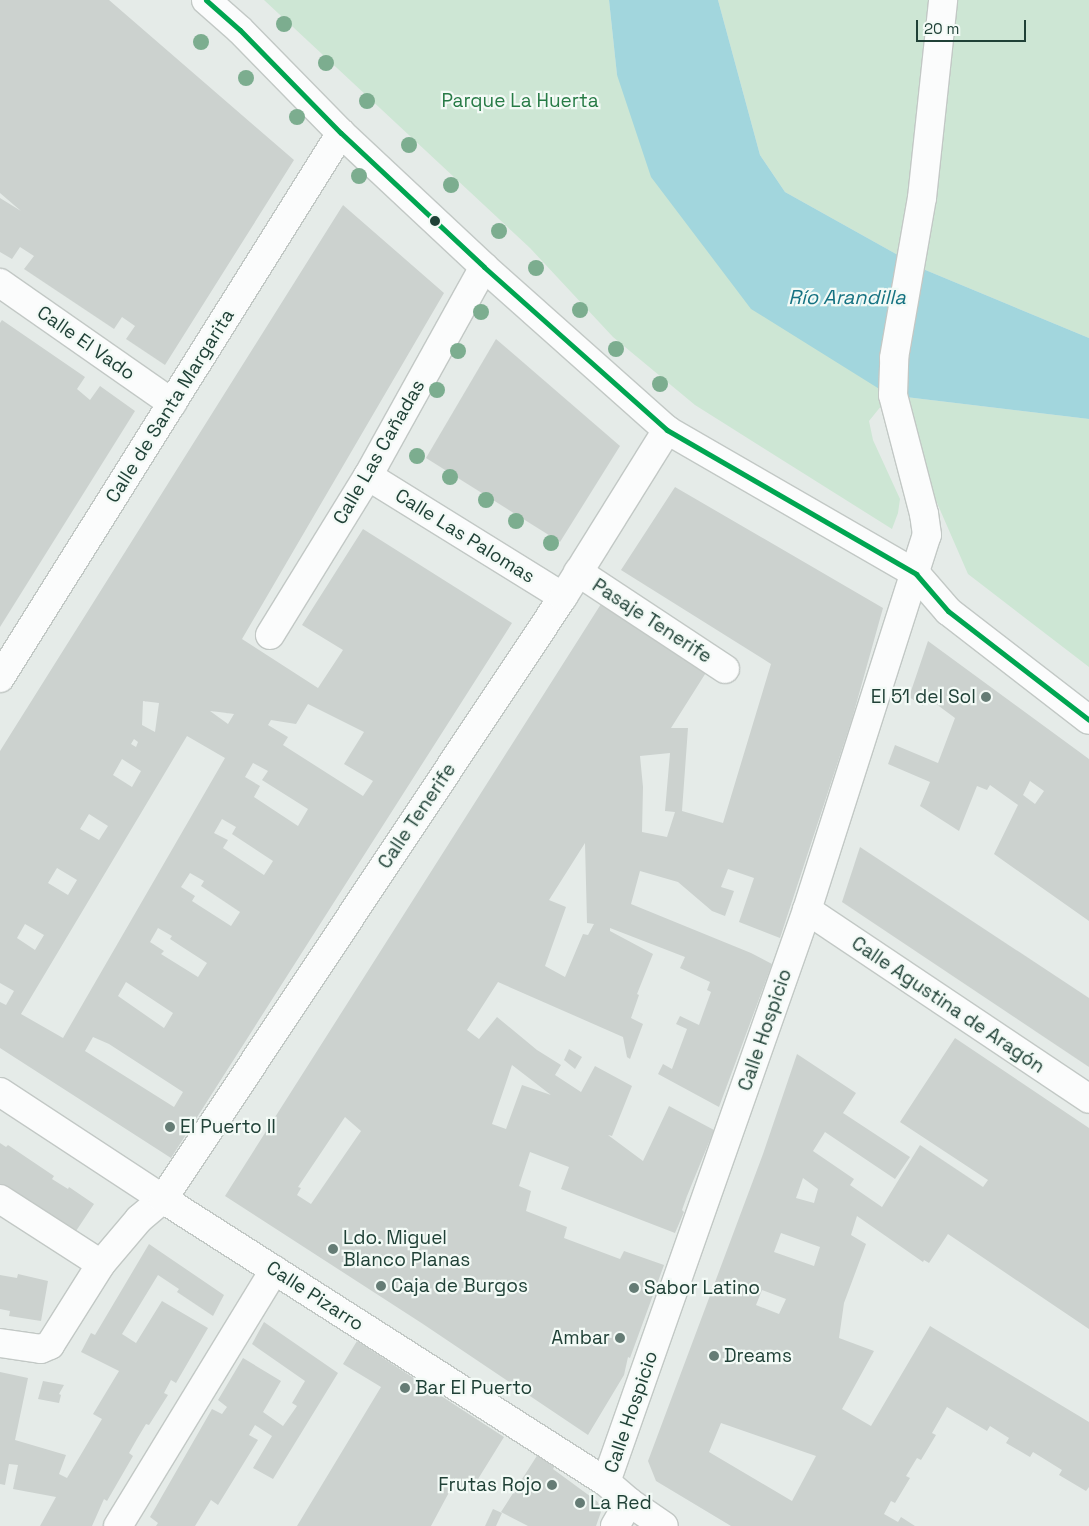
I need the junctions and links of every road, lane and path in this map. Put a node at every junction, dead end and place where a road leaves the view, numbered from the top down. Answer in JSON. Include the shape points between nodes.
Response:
{"nodes":[{"id":1,"x":206,"y":0,"type":"edge"},
{"id":2,"x":944,"y":0,"type":"edge"},
{"id":3,"x":341,"y":133,"type":"junction"},
{"id":4,"x":484,"y":267,"type":"junction"},
{"id":5,"x":0,"y":284,"type":"edge"},
{"id":6,"x":172,"y":403,"type":"junction"},
{"id":7,"x":668,"y":430,"type":"junction"},
{"id":8,"x":368,"y":476,"type":"junction"},
{"id":9,"x":578,"y":572,"type":"junction"},
{"id":10,"x":916,"y":574,"type":"junction"},
{"id":11,"x":563,"y":597,"type":"junction"},
{"id":12,"x":270,"y":635,"type":"dead end"},
{"id":13,"x":725,"y":669,"type":"dead end"},
{"id":14,"x":0,"y":678,"type":"edge"},
{"id":15,"x":1089,"y":720,"type":"edge"},
{"id":16,"x":807,"y":910,"type":"junction"},
{"id":17,"x":0,"y":1092,"type":"edge"},
{"id":18,"x":1089,"y":1100,"type":"edge"},
{"id":19,"x":0,"y":1199,"type":"edge"},
{"id":20,"x":163,"y":1199,"type":"junction"},
{"id":21,"x":101,"y":1264,"type":"junction"},
{"id":22,"x":274,"y":1270,"type":"junction"},
{"id":23,"x":0,"y":1343,"type":"edge"},
{"id":24,"x":606,"y":1482,"type":"junction"},
{"id":25,"x":629,"y":1502,"type":"junction"},
{"id":26,"x":118,"y":1526,"type":"edge"},
{"id":27,"x":615,"y":1526,"type":"edge"},
{"id":28,"x":664,"y":1526,"type":"edge"}],
"edges":[{"from":1,"to":3,"type":"street"},
{"from":2,"to":10,"type":"street","name":"Calle Hospicio","via":[[922,198],[894,358],[893,395],[927,535]]},
{"from":3,"to":4,"type":"street"},
{"from":3,"to":6,"type":"street","name":"Calle de Santa Margarita"},
{"from":4,"to":7,"type":"street"},
{"from":4,"to":8,"type":"street","name":"Calle Las Cañadas"},
{"from":5,"to":6,"type":"street","name":"Calle El Vado"},
{"from":6,"to":14,"type":"street","name":"Calle de Santa Margarita"},
{"from":7,"to":9,"type":"street","name":"Calle Tenerife"},
{"from":7,"to":10,"type":"street"},
{"from":8,"to":11,"type":"street","name":"Calle Las Palomas"},
{"from":8,"to":12,"type":"street","name":"Calle Las Cañadas"},
{"from":9,"to":11,"type":"street","name":"Calle Tenerife"},
{"from":9,"to":13,"type":"street","name":"Pasaje Tenerife"},
{"from":10,"to":15,"type":"street","via":[[948,611]]},
{"from":10,"to":16,"type":"street","name":"Calle Hospicio"},
{"from":11,"to":20,"type":"street","name":"Calle Tenerife"},
{"from":16,"to":18,"type":"street","name":"Calle Agustina de Aragón"},
{"from":16,"to":24,"type":"street","name":"Calle Hospicio"},
{"from":17,"to":20,"type":"street","name":"Calle Pizarro"},
{"from":19,"to":21,"type":"street"},
{"from":20,"to":21,"type":"street","name":"Calle Tenerife","via":[[139,1219]]},
{"from":20,"to":22,"type":"street","name":"Calle Pizarro"},
{"from":21,"to":23,"type":"street","name":"Calle Tenerife","via":[[50,1345],[41,1349]]},
{"from":22,"to":24,"type":"street","name":"Calle Pizarro"},
{"from":22,"to":26,"type":"street"},
{"from":24,"to":25,"type":"street","name":"Calle Pizarro"},
{"from":25,"to":27,"type":"street","name":"Calle Hospicio"},
{"from":25,"to":28,"type":"street","name":"Calle Pizarro"}]}
